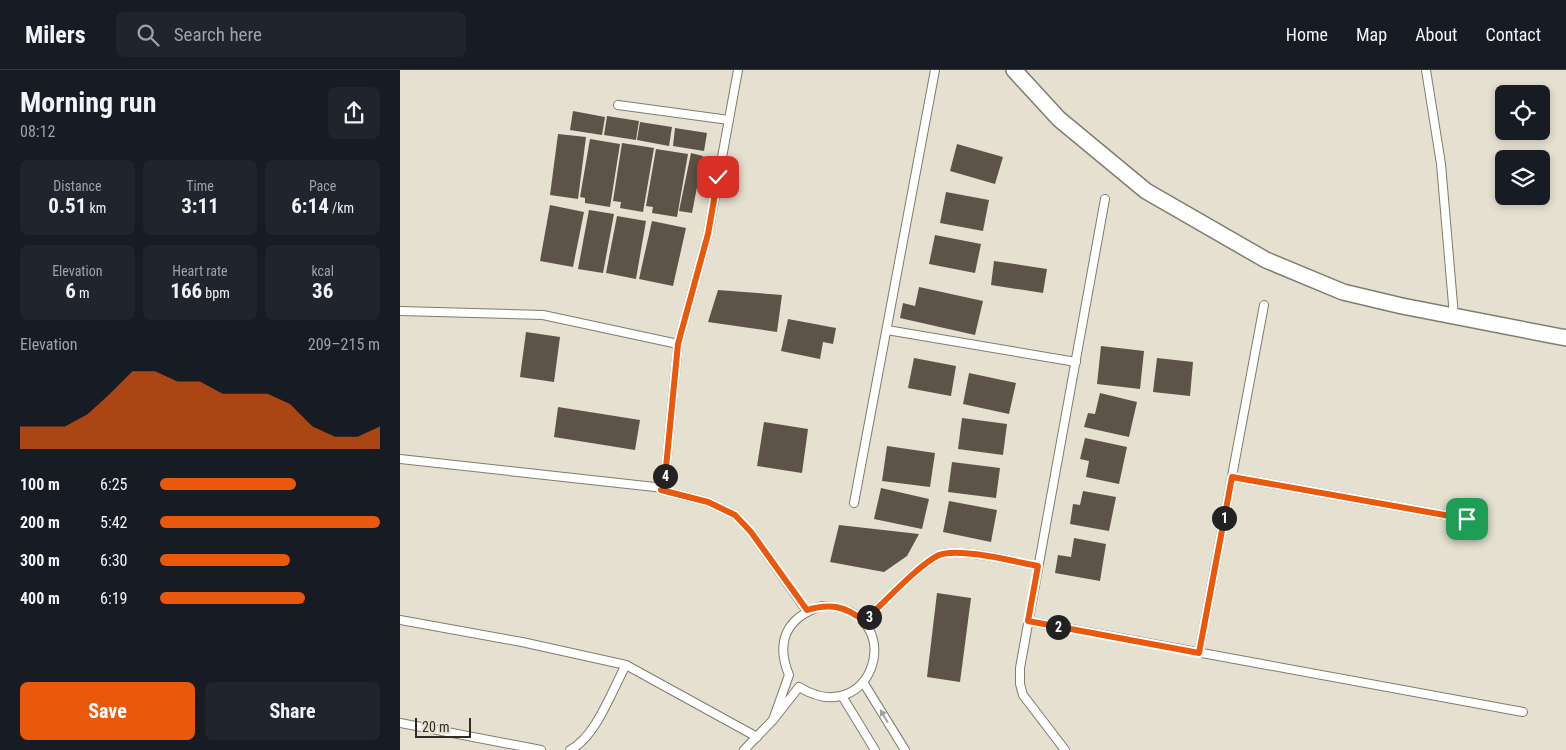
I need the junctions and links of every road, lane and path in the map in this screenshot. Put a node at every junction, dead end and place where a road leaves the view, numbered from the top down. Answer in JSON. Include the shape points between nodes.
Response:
{"nodes":[{"id":1,"x":738,"y":70,"type":"edge"},
{"id":2,"x":935,"y":70,"type":"edge"},
{"id":3,"x":1014,"y":70,"type":"edge"},
{"id":4,"x":1426,"y":70,"type":"edge"},
{"id":5,"x":618,"y":105,"type":"dead end"},
{"id":6,"x":729,"y":120,"type":"junction"},
{"id":7,"x":1105,"y":199,"type":"dead end"},
{"id":8,"x":1264,"y":305,"type":"dead end"},
{"id":9,"x":400,"y":311,"type":"edge"},
{"id":10,"x":1454,"y":316,"type":"junction"},
{"id":11,"x":887,"y":330,"type":"junction"},
{"id":12,"x":1566,"y":338,"type":"edge"},
{"id":13,"x":678,"y":344,"type":"junction"},
{"id":14,"x":1076,"y":362,"type":"junction"},
{"id":15,"x":400,"y":458,"type":"edge"},
{"id":16,"x":1232,"y":477,"type":"junction"},
{"id":17,"x":664,"y":488,"type":"junction"},
{"id":18,"x":854,"y":503,"type":"dead end"},
{"id":19,"x":1467,"y":519,"type":"dead end"},
{"id":20,"x":1038,"y":566,"type":"junction"},
{"id":21,"x":807,"y":610,"type":"junction"},
{"id":22,"x":400,"y":620,"type":"edge"},
{"id":23,"x":864,"y":621,"type":"junction"},
{"id":24,"x":1028,"y":621,"type":"junction"},
{"id":25,"x":1199,"y":653,"type":"junction"},
{"id":26,"x":626,"y":665,"type":"junction"},
{"id":27,"x":863,"y":682,"type":"junction"},
{"id":28,"x":842,"y":696,"type":"junction"},
{"id":29,"x":1523,"y":712,"type":"dead end"},
{"id":30,"x":773,"y":720,"type":"junction"},
{"id":31,"x":400,"y":723,"type":"edge"},
{"id":32,"x":756,"y":737,"type":"junction"},
{"id":33,"x":541,"y":750,"type":"edge"},
{"id":34,"x":570,"y":750,"type":"edge"},
{"id":35,"x":744,"y":750,"type":"edge"},
{"id":36,"x":875,"y":750,"type":"edge"},
{"id":37,"x":905,"y":750,"type":"edge"},
{"id":38,"x":1065,"y":750,"type":"edge"}],
"edges":[{"from":1,"to":6,"type":"lane"},
{"from":2,"to":11,"type":"lane"},
{"from":3,"to":10,"type":"street","via":[[1059,119],[1146,191],[1266,260],[1343,292]]},
{"from":4,"to":10,"type":"lane","via":[[1441,164]]},
{"from":5,"to":6,"type":"lane"},
{"from":6,"to":13,"type":"lane","via":[[708,234]]},
{"from":7,"to":14,"type":"lane"},
{"from":8,"to":16,"type":"lane"},
{"from":9,"to":13,"type":"lane","via":[[543,315]]},
{"from":10,"to":12,"type":"street"},
{"from":11,"to":14,"type":"lane"},
{"from":11,"to":18,"type":"lane"},
{"from":13,"to":17,"type":"lane"},
{"from":14,"to":20,"type":"lane"},
{"from":15,"to":17,"type":"lane"},
{"from":16,"to":19,"type":"lane"},
{"from":16,"to":25,"type":"lane"},
{"from":17,"to":21,"type":"lane","via":[[661,490],[708,502],[735,515]]},
{"from":20,"to":23,"type":"lane","via":[[962,553],[940,555],[921,568]]},
{"from":20,"to":24,"type":"lane"},
{"from":21,"to":23,"type":"lane","via":[[837,606]]},
{"from":21,"to":30,"type":"lane","via":[[795,620],[782,646],[783,661],[789,675]]},
{"from":22,"to":26,"type":"lane"},
{"from":23,"to":27,"type":"lane","via":[[872,635],[875,650],[873,665]]},
{"from":24,"to":25,"type":"lane"},
{"from":24,"to":38,"type":"lane","via":[[1020,668],[1023,695]]},
{"from":25,"to":29,"type":"lane"},
{"from":26,"to":32,"type":"lane"},
{"from":26,"to":34,"type":"lane","via":[[591,731]]},
{"from":27,"to":28,"type":"lane","via":[[856,690]]},
{"from":37,"to":27,"type":"lane","one_way":true},
{"from":28,"to":30,"type":"lane","via":[[826,698],[812,695],[799,687]]},
{"from":28,"to":36,"type":"lane"},
{"from":30,"to":32,"type":"lane"},
{"from":31,"to":33,"type":"lane"},
{"from":32,"to":35,"type":"lane"}]}
